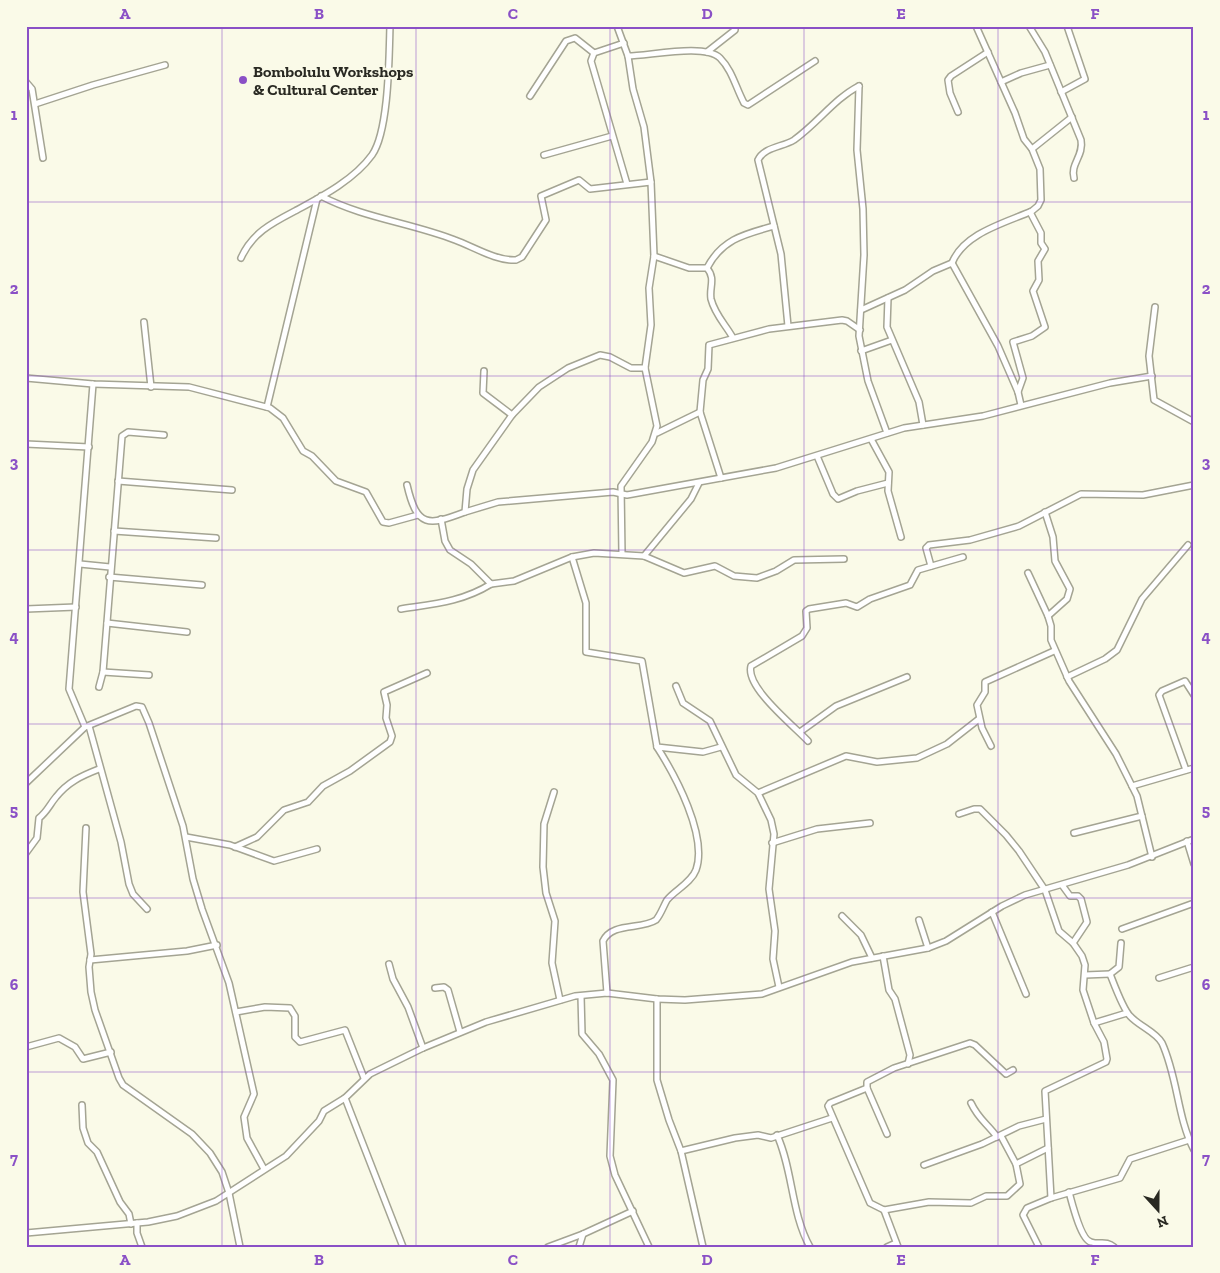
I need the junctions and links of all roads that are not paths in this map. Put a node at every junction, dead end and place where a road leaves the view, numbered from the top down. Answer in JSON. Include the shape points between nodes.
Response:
{"nodes":[{"id":1,"x":390,"y":26,"type":"edge"},
{"id":2,"x":734,"y":26,"type":"edge"},
{"id":3,"x":976,"y":26,"type":"edge"},
{"id":4,"x":1029,"y":26,"type":"edge"},
{"id":5,"x":1067,"y":26,"type":"edge"},
{"id":6,"x":619,"y":27,"type":"edge"},
{"id":7,"x":624,"y":43,"type":"junction"},
{"id":8,"x":707,"y":52,"type":"junction"},
{"id":9,"x":988,"y":52,"type":"junction"},
{"id":10,"x":594,"y":54,"type":"junction"},
{"id":11,"x":628,"y":56,"type":"junction"},
{"id":12,"x":815,"y":61,"type":"dead end"},
{"id":13,"x":165,"y":65,"type":"dead end"},
{"id":14,"x":1050,"y":65,"type":"junction"},
{"id":15,"x":26,"y":82,"type":"edge"},
{"id":16,"x":1001,"y":82,"type":"junction"},
{"id":17,"x":1061,"y":92,"type":"junction"},
{"id":18,"x":530,"y":96,"type":"dead end"},
{"id":19,"x":35,"y":104,"type":"junction"},
{"id":20,"x":958,"y":112,"type":"dead end"},
{"id":21,"x":1072,"y":117,"type":"junction"},
{"id":22,"x":612,"y":136,"type":"junction"},
{"id":23,"x":1032,"y":149,"type":"junction"},
{"id":24,"x":544,"y":156,"type":"dead end"},
{"id":25,"x":43,"y":158,"type":"dead end"},
{"id":26,"x":1074,"y":178,"type":"dead end"},
{"id":27,"x":651,"y":182,"type":"junction"},
{"id":28,"x":627,"y":184,"type":"junction"},
{"id":29,"x":319,"y":197,"type":"junction"},
{"id":30,"x":1030,"y":212,"type":"junction"},
{"id":31,"x":774,"y":226,"type":"junction"},
{"id":32,"x":654,"y":256,"type":"junction"},
{"id":33,"x":241,"y":258,"type":"dead end"},
{"id":34,"x":952,"y":263,"type":"junction"},
{"id":35,"x":707,"y":268,"type":"junction"},
{"id":36,"x":888,"y":298,"type":"junction"},
{"id":37,"x":1155,"y":307,"type":"dead end"},
{"id":38,"x":861,"y":310,"type":"junction"},
{"id":39,"x":144,"y":322,"type":"dead end"},
{"id":40,"x":788,"y":326,"type":"junction"},
{"id":41,"x":860,"y":330,"type":"junction"},
{"id":42,"x":733,"y":338,"type":"junction"},
{"id":43,"x":892,"y":340,"type":"junction"},
{"id":44,"x":862,"y":351,"type":"junction"},
{"id":45,"x":645,"y":368,"type":"junction"},
{"id":46,"x":484,"y":372,"type":"dead end"},
{"id":47,"x":1152,"y":376,"type":"junction"},
{"id":48,"x":26,"y":378,"type":"edge"},
{"id":49,"x":93,"y":384,"type":"junction"},
{"id":50,"x":151,"y":387,"type":"junction"},
{"id":51,"x":1018,"y":392,"type":"junction"},
{"id":52,"x":1021,"y":405,"type":"junction"},
{"id":53,"x":267,"y":407,"type":"junction"},
{"id":54,"x":700,"y":412,"type":"junction"},
{"id":55,"x":512,"y":415,"type":"junction"},
{"id":56,"x":1194,"y":422,"type":"edge"},
{"id":57,"x":923,"y":425,"type":"junction"},
{"id":58,"x":657,"y":433,"type":"junction"},
{"id":59,"x":887,"y":433,"type":"junction"},
{"id":60,"x":164,"y":435,"type":"dead end"},
{"id":61,"x":871,"y":439,"type":"junction"},
{"id":62,"x":26,"y":444,"type":"edge"},
{"id":63,"x":88,"y":448,"type":"junction"},
{"id":64,"x":817,"y":456,"type":"junction"},
{"id":65,"x":721,"y":478,"type":"junction"},
{"id":66,"x":118,"y":481,"type":"junction"},
{"id":67,"x":699,"y":483,"type":"junction"},
{"id":68,"x":888,"y":483,"type":"junction"},
{"id":69,"x":407,"y":485,"type":"dead end"},
{"id":70,"x":1194,"y":485,"type":"edge"},
{"id":71,"x":232,"y":490,"type":"dead end"},
{"id":72,"x":620,"y":494,"type":"junction"},
{"id":73,"x":465,"y":512,"type":"junction"},
{"id":74,"x":1045,"y":512,"type":"junction"},
{"id":75,"x":418,"y":514,"type":"junction"},
{"id":76,"x":441,"y":520,"type":"junction"},
{"id":77,"x":114,"y":531,"type":"junction"},
{"id":78,"x":900,"y":537,"type":"dead end"},
{"id":79,"x":216,"y":538,"type":"dead end"},
{"id":80,"x":1188,"y":545,"type":"dead end"},
{"id":81,"x":622,"y":554,"type":"junction"},
{"id":82,"x":644,"y":556,"type":"junction"},
{"id":83,"x":572,"y":557,"type":"junction"},
{"id":84,"x":963,"y":557,"type":"dead end"},
{"id":85,"x":844,"y":559,"type":"dead end"},
{"id":86,"x":80,"y":564,"type":"junction"},
{"id":87,"x":931,"y":566,"type":"junction"},
{"id":88,"x":110,"y":567,"type":"junction"},
{"id":89,"x":1028,"y":573,"type":"dead end"},
{"id":90,"x":109,"y":577,"type":"junction"},
{"id":91,"x":490,"y":584,"type":"junction"},
{"id":92,"x":202,"y":585,"type":"dead end"},
{"id":93,"x":76,"y":607,"type":"junction"},
{"id":94,"x":401,"y":609,"type":"dead end"},
{"id":95,"x":26,"y":610,"type":"edge"},
{"id":96,"x":1048,"y":616,"type":"junction"},
{"id":97,"x":107,"y":623,"type":"junction"},
{"id":98,"x":187,"y":632,"type":"dead end"},
{"id":99,"x":1054,"y":650,"type":"junction"},
{"id":100,"x":103,"y":672,"type":"junction"},
{"id":101,"x":427,"y":673,"type":"dead end"},
{"id":102,"x":149,"y":675,"type":"dead end"},
{"id":103,"x":907,"y":677,"type":"dead end"},
{"id":104,"x":1067,"y":677,"type":"junction"},
{"id":105,"x":676,"y":686,"type":"dead end"},
{"id":106,"x":99,"y":687,"type":"dead end"},
{"id":107,"x":1194,"y":695,"type":"edge"},
{"id":108,"x":979,"y":719,"type":"junction"},
{"id":109,"x":87,"y":727,"type":"junction"},
{"id":110,"x":800,"y":732,"type":"junction"},
{"id":111,"x":808,"y":741,"type":"dead end"},
{"id":112,"x":991,"y":746,"type":"dead end"},
{"id":113,"x":657,"y":747,"type":"junction"},
{"id":114,"x":721,"y":747,"type":"junction"},
{"id":115,"x":1194,"y":768,"type":"edge"},
{"id":116,"x":99,"y":769,"type":"junction"},
{"id":117,"x":1186,"y":770,"type":"junction"},
{"id":118,"x":26,"y":783,"type":"edge"},
{"id":119,"x":1132,"y":786,"type":"junction"},
{"id":120,"x":554,"y":792,"type":"dead end"},
{"id":121,"x":758,"y":793,"type":"junction"},
{"id":122,"x":959,"y":814,"type":"dead end"},
{"id":123,"x":1142,"y":816,"type":"junction"},
{"id":124,"x":870,"y":823,"type":"dead end"},
{"id":125,"x":86,"y":828,"type":"dead end"},
{"id":126,"x":1074,"y":833,"type":"dead end"},
{"id":127,"x":186,"y":837,"type":"junction"},
{"id":128,"x":1194,"y":839,"type":"edge"},
{"id":129,"x":1187,"y":841,"type":"junction"},
{"id":130,"x":772,"y":844,"type":"junction"},
{"id":131,"x":235,"y":847,"type":"junction"},
{"id":132,"x":317,"y":849,"type":"dead end"},
{"id":133,"x":26,"y":852,"type":"edge"},
{"id":134,"x":1152,"y":857,"type":"junction"},
{"id":135,"x":1194,"y":864,"type":"edge"},
{"id":136,"x":1062,"y":885,"type":"junction"},
{"id":137,"x":1045,"y":890,"type":"junction"},
{"id":138,"x":1194,"y":903,"type":"edge"},
{"id":139,"x":147,"y":910,"type":"dead end"},
{"id":140,"x":992,"y":912,"type":"junction"},
{"id":141,"x":842,"y":916,"type":"dead end"},
{"id":142,"x":920,"y":920,"type":"dead end"},
{"id":143,"x":1122,"y":928,"type":"dead end"},
{"id":144,"x":1121,"y":943,"type":"dead end"},
{"id":145,"x":1073,"y":944,"type":"junction"},
{"id":146,"x":217,"y":945,"type":"junction"},
{"id":147,"x":928,"y":948,"type":"junction"},
{"id":148,"x":883,"y":956,"type":"junction"},
{"id":149,"x":872,"y":958,"type":"junction"},
{"id":150,"x":90,"y":960,"type":"junction"},
{"id":151,"x":389,"y":964,"type":"dead end"},
{"id":152,"x":1194,"y":967,"type":"edge"},
{"id":153,"x":1110,"y":974,"type":"junction"},
{"id":154,"x":1085,"y":975,"type":"junction"},
{"id":155,"x":1159,"y":978,"type":"dead end"},
{"id":156,"x":779,"y":987,"type":"junction"},
{"id":157,"x":435,"y":988,"type":"dead end"},
{"id":158,"x":607,"y":993,"type":"junction"},
{"id":159,"x":1026,"y":994,"type":"dead end"},
{"id":160,"x":581,"y":996,"type":"junction"},
{"id":161,"x":657,"y":999,"type":"junction"},
{"id":162,"x":560,"y":1000,"type":"junction"},
{"id":163,"x":236,"y":1012,"type":"junction"},
{"id":164,"x":1127,"y":1013,"type":"junction"},
{"id":165,"x":1094,"y":1024,"type":"junction"},
{"id":166,"x":460,"y":1032,"type":"junction"},
{"id":167,"x":26,"y":1047,"type":"edge"},
{"id":168,"x":423,"y":1048,"type":"junction"},
{"id":169,"x":111,"y":1052,"type":"junction"},
{"id":170,"x":908,"y":1064,"type":"junction"},
{"id":171,"x":1013,"y":1070,"type":"dead end"},
{"id":172,"x":364,"y":1078,"type":"junction"},
{"id":173,"x":867,"y":1088,"type":"junction"},
{"id":174,"x":345,"y":1098,"type":"junction"},
{"id":175,"x":971,"y":1103,"type":"dead end"},
{"id":176,"x":82,"y":1105,"type":"dead end"},
{"id":177,"x":832,"y":1118,"type":"junction"},
{"id":178,"x":1046,"y":1119,"type":"junction"},
{"id":179,"x":887,"y":1134,"type":"dead end"},
{"id":180,"x":777,"y":1135,"type":"junction"},
{"id":181,"x":999,"y":1136,"type":"junction"},
{"id":182,"x":1189,"y":1140,"type":"junction"},
{"id":183,"x":1048,"y":1148,"type":"junction"},
{"id":184,"x":681,"y":1150,"type":"junction"},
{"id":185,"x":1194,"y":1150,"type":"edge"},
{"id":186,"x":1016,"y":1164,"type":"junction"},
{"id":187,"x":924,"y":1165,"type":"dead end"},
{"id":188,"x":264,"y":1169,"type":"junction"},
{"id":189,"x":1069,"y":1192,"type":"junction"},
{"id":190,"x":229,"y":1193,"type":"junction"},
{"id":191,"x":1051,"y":1198,"type":"junction"},
{"id":192,"x":884,"y":1210,"type":"junction"},
{"id":193,"x":633,"y":1211,"type":"junction"},
{"id":194,"x":138,"y":1223,"type":"junction"},
{"id":195,"x":130,"y":1224,"type":"junction"},
{"id":196,"x":26,"y":1234,"type":"edge"},
{"id":197,"x":583,"y":1234,"type":"junction"},
{"id":198,"x":897,"y":1245,"type":"edge"},
{"id":199,"x":142,"y":1247,"type":"edge"},
{"id":200,"x":240,"y":1247,"type":"edge"},
{"id":201,"x":403,"y":1247,"type":"edge"},
{"id":202,"x":548,"y":1247,"type":"edge"},
{"id":203,"x":579,"y":1247,"type":"edge"},
{"id":204,"x":649,"y":1247,"type":"edge"},
{"id":205,"x":703,"y":1247,"type":"edge"},
{"id":206,"x":810,"y":1247,"type":"edge"},
{"id":207,"x":887,"y":1247,"type":"edge"},
{"id":208,"x":1039,"y":1247,"type":"edge"},
{"id":209,"x":1114,"y":1247,"type":"edge"}],
"edges":[{"from":1,"to":29,"type":"street","via":[[383,120],[375,150],[353,173]]},
{"from":2,"to":8,"type":"street","via":[[735,30]]},
{"from":3,"to":9,"type":"street"},
{"from":4,"to":14,"type":"street"},
{"from":5,"to":17,"type":"street","via":[[1085,79]]},
{"from":6,"to":7,"type":"street"},
{"from":7,"to":10,"type":"street"},
{"from":7,"to":11,"type":"street"},
{"from":8,"to":11,"type":"street"},
{"from":8,"to":12,"type":"street","via":[[720,58],[748,105]]},
{"from":9,"to":16,"type":"street"},
{"from":9,"to":20,"type":"street","via":[[948,80]]},
{"from":10,"to":18,"type":"street","via":[[575,38],[566,42]]},
{"from":10,"to":22,"type":"street","via":[[591,61]]},
{"from":11,"to":27,"type":"street","via":[[645,135]]},
{"from":13,"to":19,"type":"street"},
{"from":14,"to":16,"type":"street"},
{"from":14,"to":17,"type":"street"},
{"from":15,"to":19,"type":"street","via":[[32,89]]},
{"from":16,"to":23,"type":"street","via":[[1024,140]]},
{"from":17,"to":21,"type":"street"},
{"from":19,"to":25,"type":"street"},
{"from":21,"to":23,"type":"street"},
{"from":21,"to":26,"type":"street","via":[[1082,147],[1074,167]]},
{"from":22,"to":24,"type":"street"},
{"from":22,"to":28,"type":"street"},
{"from":23,"to":30,"type":"street","via":[[1040,172],[1041,200]]},
{"from":27,"to":28,"type":"street"},
{"from":27,"to":32,"type":"street"},
{"from":28,"to":29,"type":"street","via":[[590,190],[579,180],[543,194],[540,201],[546,220],[522,257],[511,261],[454,239]]},
{"from":29,"to":33,"type":"street","via":[[261,231],[249,242]]},
{"from":29,"to":53,"type":"street"},
{"from":30,"to":34,"type":"street","via":[[971,240]]},
{"from":30,"to":51,"type":"street","via":[[1045,249],[1038,261],[1039,280],[1033,291],[1045,326],[1032,336],[1013,343],[1024,378]]},
{"from":31,"to":35,"type":"street","via":[[747,233],[720,249]]},
{"from":31,"to":38,"type":"street","via":[[758,166],[759,157],[795,139],[842,95],[860,86],[858,150],[864,255]]},
{"from":31,"to":40,"type":"street","via":[[784,272]]},
{"from":32,"to":35,"type":"street","via":[[689,268]]},
{"from":32,"to":45,"type":"street","via":[[649,288],[651,325]]},
{"from":34,"to":36,"type":"street"},
{"from":34,"to":51,"type":"street","via":[[998,346]]},
{"from":35,"to":42,"type":"street","via":[[713,277],[711,293],[714,306]]},
{"from":36,"to":38,"type":"street"},
{"from":36,"to":43,"type":"street","via":[[886,322]]},
{"from":37,"to":47,"type":"street","via":[[1148,356]]},
{"from":38,"to":41,"type":"street"},
{"from":39,"to":50,"type":"street"},
{"from":40,"to":41,"type":"street","via":[[844,320]]},
{"from":40,"to":42,"type":"street"},
{"from":41,"to":44,"type":"street"},
{"from":42,"to":54,"type":"street","via":[[709,344]]},
{"from":43,"to":44,"type":"street"},
{"from":43,"to":57,"type":"street","via":[[908,371]]},
{"from":44,"to":59,"type":"street","via":[[868,381]]},
{"from":45,"to":55,"type":"street","via":[[631,368],[606,356],[594,358],[550,378]]},
{"from":45,"to":58,"type":"street"},
{"from":46,"to":55,"type":"street","via":[[483,394]]},
{"from":47,"to":52,"type":"street"},
{"from":47,"to":56,"type":"street","via":[[1155,402]]},
{"from":48,"to":49,"type":"street"},
{"from":49,"to":50,"type":"street"},
{"from":49,"to":63,"type":"street"},
{"from":50,"to":53,"type":"street","via":[[189,387]]},
{"from":51,"to":52,"type":"street"},
{"from":52,"to":57,"type":"street","via":[[983,416]]},
{"from":53,"to":75,"type":"street","via":[[283,418],[300,447],[336,481],[366,492],[383,522],[390,523]]},
{"from":54,"to":58,"type":"street"},
{"from":54,"to":65,"type":"street"},
{"from":55,"to":73,"type":"street","via":[[473,470]]},
{"from":57,"to":59,"type":"street"},
{"from":58,"to":72,"type":"street","via":[[625,478]]},
{"from":59,"to":61,"type":"street"},
{"from":60,"to":66,"type":"street","via":[[124,434],[120,442]]},
{"from":61,"to":64,"type":"street"},
{"from":61,"to":68,"type":"street","via":[[888,467]]},
{"from":62,"to":63,"type":"street"},
{"from":63,"to":86,"type":"street"},
{"from":64,"to":65,"type":"street","via":[[776,468]]},
{"from":64,"to":68,"type":"street","via":[[838,499]]},
{"from":65,"to":67,"type":"street"},
{"from":66,"to":71,"type":"street"},
{"from":66,"to":77,"type":"street"},
{"from":67,"to":72,"type":"street"},
{"from":67,"to":82,"type":"street","via":[[693,497]]},
{"from":68,"to":78,"type":"street"},
{"from":69,"to":75,"type":"street","via":[[411,503]]},
{"from":70,"to":74,"type":"street","via":[[1143,495],[1081,494]]},
{"from":72,"to":73,"type":"street","via":[[504,501]]},
{"from":72,"to":81,"type":"street"},
{"from":73,"to":76,"type":"street"},
{"from":74,"to":87,"type":"street","via":[[1019,526],[983,537],[929,545],[926,548]]},
{"from":74,"to":96,"type":"street","via":[[1053,537],[1056,565],[1070,589],[1064,604]]},
{"from":75,"to":76,"type":"street","via":[[426,521]]},
{"from":76,"to":91,"type":"street","via":[[446,543],[453,553],[471,564]]},
{"from":77,"to":79,"type":"street"},
{"from":77,"to":88,"type":"street"},
{"from":80,"to":104,"type":"street","via":[[1142,599],[1117,650]]},
{"from":81,"to":82,"type":"street"},
{"from":81,"to":83,"type":"street","via":[[594,553]]},
{"from":82,"to":85,"type":"street","via":[[684,573],[715,566],[734,576],[757,578],[776,572],[794,560]]},
{"from":83,"to":91,"type":"street","via":[[516,581]]},
{"from":83,"to":113,"type":"street","via":[[586,602],[586,652],[642,661]]},
{"from":84,"to":87,"type":"street"},
{"from":86,"to":88,"type":"street"},
{"from":86,"to":93,"type":"street"},
{"from":87,"to":110,"type":"street","via":[[916,572],[910,585],[857,607],[846,603],[809,609],[806,611],[807,628],[802,636],[751,666],[752,680]]},
{"from":88,"to":90,"type":"street"},
{"from":89,"to":96,"type":"street"},
{"from":90,"to":92,"type":"street"},
{"from":90,"to":97,"type":"street"},
{"from":91,"to":94,"type":"street","via":[[451,602]]},
{"from":93,"to":95,"type":"street"},
{"from":93,"to":109,"type":"street","via":[[69,689]]},
{"from":96,"to":99,"type":"street"},
{"from":97,"to":98,"type":"street"},
{"from":97,"to":100,"type":"street"},
{"from":99,"to":104,"type":"street"},
{"from":99,"to":108,"type":"street","via":[[985,682],[985,692],[976,705]]},
{"from":100,"to":102,"type":"street"},
{"from":100,"to":106,"type":"street"},
{"from":101,"to":131,"type":"street","via":[[384,692],[386,718],[392,736],[390,742],[323,786],[308,802],[284,810],[257,837]]},
{"from":103,"to":110,"type":"street","via":[[836,706]]},
{"from":104,"to":119,"type":"street","via":[[1116,754]]},
{"from":105,"to":114,"type":"street","via":[[683,703],[710,721]]},
{"from":107,"to":117,"type":"street","via":[[1185,681],[1159,695]]},
{"from":108,"to":112,"type":"street"},
{"from":108,"to":121,"type":"street","via":[[947,744],[917,758],[877,762],[846,756]]},
{"from":109,"to":116,"type":"street"},
{"from":109,"to":118,"type":"street"},
{"from":109,"to":127,"type":"street","via":[[132,706],[142,707],[157,743]]},
{"from":110,"to":111,"type":"street"},
{"from":113,"to":114,"type":"street","via":[[703,752]]},
{"from":113,"to":158,"type":"street","via":[[690,811],[695,828],[697,868],[669,899],[656,920],[624,928],[605,937]]},
{"from":114,"to":121,"type":"street","via":[[736,775]]},
{"from":115,"to":117,"type":"street"},
{"from":116,"to":133,"type":"street","via":[[71,782],[58,794],[39,818],[37,838]]},
{"from":116,"to":139,"type":"street","via":[[121,842],[129,884]]},
{"from":117,"to":119,"type":"street"},
{"from":119,"to":123,"type":"street"},
{"from":120,"to":162,"type":"street","via":[[544,824],[543,860],[546,893],[555,921],[552,963]]},
{"from":121,"to":130,"type":"street","via":[[771,820]]},
{"from":122,"to":137,"type":"street","via":[[980,809],[1012,842]]},
{"from":123,"to":126,"type":"street"},
{"from":123,"to":134,"type":"street"},
{"from":124,"to":130,"type":"street","via":[[817,829]]},
{"from":125,"to":150,"type":"street","via":[[83,892]]},
{"from":127,"to":131,"type":"street"},
{"from":127,"to":146,"type":"street","via":[[193,879]]},
{"from":128,"to":129,"type":"street"},
{"from":129,"to":134,"type":"street"},
{"from":129,"to":135,"type":"street"},
{"from":130,"to":156,"type":"street","via":[[769,890],[775,931],[773,959]]},
{"from":131,"to":132,"type":"street","via":[[274,861]]},
{"from":134,"to":136,"type":"street"},
{"from":136,"to":137,"type":"street"},
{"from":136,"to":145,"type":"street","via":[[1070,896],[1082,899],[1088,922]]},
{"from":137,"to":140,"type":"street","via":[[1013,900]]},
{"from":137,"to":145,"type":"street","via":[[1059,931]]},
{"from":138,"to":143,"type":"street"},
{"from":140,"to":147,"type":"street","via":[[955,936]]},
{"from":140,"to":159,"type":"street"},
{"from":141,"to":149,"type":"street","via":[[861,935]]},
{"from":142,"to":147,"type":"street"},
{"from":144,"to":153,"type":"street","via":[[1119,967]]},
{"from":145,"to":154,"type":"street","via":[[1085,965]]},
{"from":146,"to":150,"type":"street"},
{"from":146,"to":163,"type":"street"},
{"from":147,"to":148,"type":"street"},
{"from":148,"to":149,"type":"street"},
{"from":148,"to":170,"type":"street","via":[[889,990],[910,1055]]},
{"from":149,"to":156,"type":"street"},
{"from":150,"to":169,"type":"street","via":[[93,1003]]},
{"from":151,"to":168,"type":"street"},
{"from":152,"to":155,"type":"street"},
{"from":153,"to":154,"type":"street"},
{"from":153,"to":164,"type":"street"},
{"from":154,"to":165,"type":"street","via":[[1083,990]]},
{"from":156,"to":161,"type":"street","via":[[758,995]]},
{"from":157,"to":166,"type":"street","via":[[448,990]]},
{"from":158,"to":160,"type":"street"},
{"from":158,"to":161,"type":"street"},
{"from":160,"to":162,"type":"street"},
{"from":160,"to":193,"type":"street","via":[[582,1034],[599,1054],[613,1080],[610,1156],[621,1190]]},
{"from":161,"to":184,"type":"street","via":[[657,1080]]},
{"from":162,"to":166,"type":"street"},
{"from":163,"to":172,"type":"street","via":[[265,1007],[290,1008],[295,1016],[295,1037],[299,1042],[346,1030]]},
{"from":163,"to":188,"type":"street","via":[[254,1094],[244,1122],[248,1142]]},
{"from":164,"to":165,"type":"street"},
{"from":164,"to":182,"type":"street","via":[[1160,1040],[1173,1069]]},
{"from":165,"to":178,"type":"street","via":[[1102,1037],[1108,1060],[1046,1089]]},
{"from":166,"to":168,"type":"street"},
{"from":167,"to":169,"type":"street","via":[[59,1038],[75,1047],[83,1059]]},
{"from":168,"to":172,"type":"street"},
{"from":169,"to":190,"type":"street","via":[[121,1083],[198,1139],[216,1161]]},
{"from":170,"to":171,"type":"street","via":[[970,1043],[1006,1074]]},
{"from":170,"to":173,"type":"street","via":[[870,1080]]},
{"from":172,"to":174,"type":"street"},
{"from":173,"to":177,"type":"street","via":[[828,1104]]},
{"from":173,"to":179,"type":"street"},
{"from":174,"to":188,"type":"street","via":[[324,1111],[319,1121],[288,1154]]},
{"from":174,"to":201,"type":"street"},
{"from":175,"to":181,"type":"street","via":[[978,1118]]},
{"from":176,"to":195,"type":"street","via":[[83,1128],[88,1142],[97,1152],[129,1214]]},
{"from":177,"to":180,"type":"street"},
{"from":177,"to":192,"type":"street","via":[[870,1203]]},
{"from":178,"to":181,"type":"street","via":[[1019,1126]]},
{"from":178,"to":183,"type":"street"},
{"from":180,"to":184,"type":"street","via":[[771,1138],[758,1135],[735,1138]]},
{"from":180,"to":206,"type":"street"},
{"from":181,"to":186,"type":"street"},
{"from":181,"to":187,"type":"street"},
{"from":182,"to":185,"type":"street"},
{"from":182,"to":189,"type":"street","via":[[1130,1159],[1122,1176],[1112,1181]]},
{"from":183,"to":186,"type":"street"},
{"from":183,"to":191,"type":"street"},
{"from":184,"to":205,"type":"street"},
{"from":186,"to":192,"type":"street","via":[[1020,1184],[1005,1197],[989,1195],[971,1203],[929,1202]]},
{"from":188,"to":190,"type":"street"},
{"from":189,"to":191,"type":"street"},
{"from":189,"to":209,"type":"street","via":[[1085,1238]]},
{"from":190,"to":194,"type":"street","via":[[193,1210]]},
{"from":190,"to":200,"type":"street"},
{"from":191,"to":208,"type":"street","via":[[1027,1208],[1023,1214]]},
{"from":192,"to":198,"type":"street"},
{"from":193,"to":197,"type":"street"},
{"from":193,"to":204,"type":"street"},
{"from":194,"to":195,"type":"street"},
{"from":194,"to":199,"type":"street"},
{"from":195,"to":196,"type":"street"},
{"from":197,"to":202,"type":"street"},
{"from":197,"to":203,"type":"street"},
{"from":198,"to":207,"type":"street"}]}
